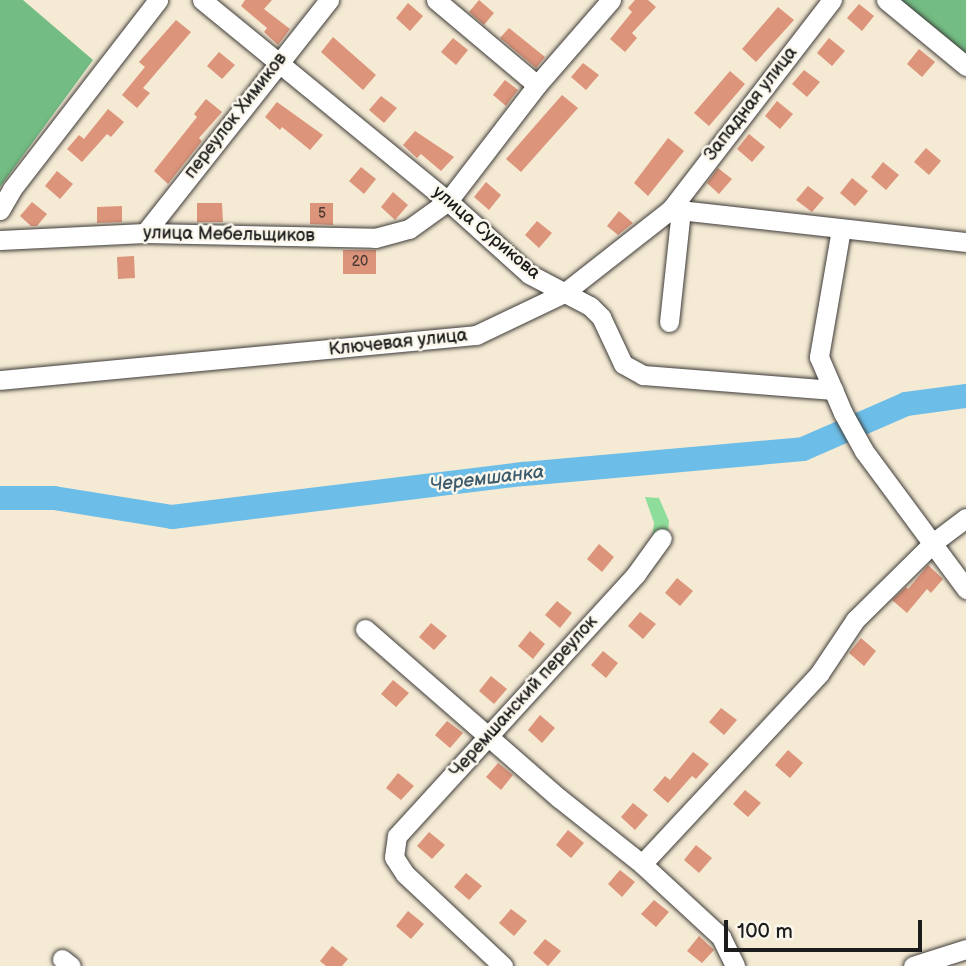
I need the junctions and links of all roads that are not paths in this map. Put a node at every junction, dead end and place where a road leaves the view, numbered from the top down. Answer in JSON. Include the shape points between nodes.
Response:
{"nodes":[{"id":1,"x":158,"y":0,"type":"edge"},
{"id":2,"x":202,"y":0,"type":"edge"},
{"id":3,"x":329,"y":0,"type":"edge"},
{"id":4,"x":436,"y":0,"type":"edge"},
{"id":5,"x":611,"y":0,"type":"edge"},
{"id":6,"x":832,"y":0,"type":"edge"},
{"id":7,"x":886,"y":0,"type":"edge"},
{"id":8,"x":279,"y":61,"type":"junction"},
{"id":9,"x":966,"y":66,"type":"edge"},
{"id":10,"x":537,"y":85,"type":"junction"},
{"id":11,"x":448,"y":201,"type":"junction"},
{"id":12,"x":676,"y":209,"type":"junction"},
{"id":13,"x":0,"y":210,"type":"edge"},
{"id":14,"x":841,"y":229,"type":"junction"},
{"id":15,"x":145,"y":233,"type":"junction"},
{"id":16,"x":0,"y":240,"type":"edge"},
{"id":17,"x":966,"y":242,"type":"edge"},
{"id":18,"x":564,"y":293,"type":"junction"},
{"id":19,"x":668,"y":322,"type":"dead end"},
{"id":20,"x":0,"y":380,"type":"edge"},
{"id":21,"x":833,"y":390,"type":"junction"},
{"id":22,"x":966,"y":518,"type":"edge"},
{"id":23,"x":662,"y":538,"type":"dead end"},
{"id":24,"x":934,"y":542,"type":"junction"},
{"id":25,"x":966,"y":589,"type":"edge"},
{"id":26,"x":365,"y":629,"type":"dead end"},
{"id":27,"x":488,"y":736,"type":"junction"},
{"id":28,"x":642,"y":864,"type":"junction"},
{"id":29,"x":966,"y":949,"type":"edge"},
{"id":30,"x":503,"y":966,"type":"edge"},
{"id":31,"x":735,"y":966,"type":"edge"},
{"id":32,"x":913,"y":966,"type":"edge"}],
"edges":[{"from":1,"to":13,"type":"street"},
{"from":2,"to":8,"type":"street","name":"улица Сурикова"},
{"from":3,"to":8,"type":"street","name":"переулок Химиков"},
{"from":4,"to":10,"type":"street"},
{"from":5,"to":10,"type":"street","name":"улица Мебельщиков"},
{"from":6,"to":12,"type":"street","name":"Западная улица"},
{"from":7,"to":9,"type":"street"},
{"from":8,"to":11,"type":"street","name":"улица Сурикова"},
{"from":8,"to":15,"type":"street","name":"переулок Химиков"},
{"from":10,"to":11,"type":"street","name":"улица Мебельщиков"},
{"from":11,"to":15,"type":"street","name":"улица Мебельщиков","via":[[409,229],[375,238]]},
{"from":11,"to":18,"type":"street","name":"улица Сурикова","via":[[529,274]]},
{"from":12,"to":14,"type":"street"},
{"from":12,"to":18,"type":"street","name":"Ключевая улица"},
{"from":12,"to":19,"type":"street"},
{"from":14,"to":17,"type":"street"},
{"from":14,"to":21,"type":"street","via":[[819,358]]},
{"from":15,"to":16,"type":"street","name":"улица Мебельщиков"},
{"from":18,"to":20,"type":"street","name":"Ключевая улица","via":[[476,335]]},
{"from":18,"to":21,"type":"street","name":"улица Сурикова","via":[[601,317],[623,364],[643,375]]},
{"from":21,"to":24,"type":"street","via":[[863,451]]},
{"from":22,"to":24,"type":"street"},
{"from":23,"to":27,"type":"street","name":"Черемшанский переулок","via":[[636,574]]},
{"from":24,"to":25,"type":"street"},
{"from":24,"to":28,"type":"street","via":[[855,620],[819,674]]},
{"from":26,"to":27,"type":"street"},
{"from":27,"to":28,"type":"street"},
{"from":27,"to":30,"type":"street","name":"Черемшанский переулок","via":[[397,836],[394,858],[405,874]]},
{"from":28,"to":31,"type":"street","via":[[721,937]]},
{"from":29,"to":32,"type":"street"}]}
